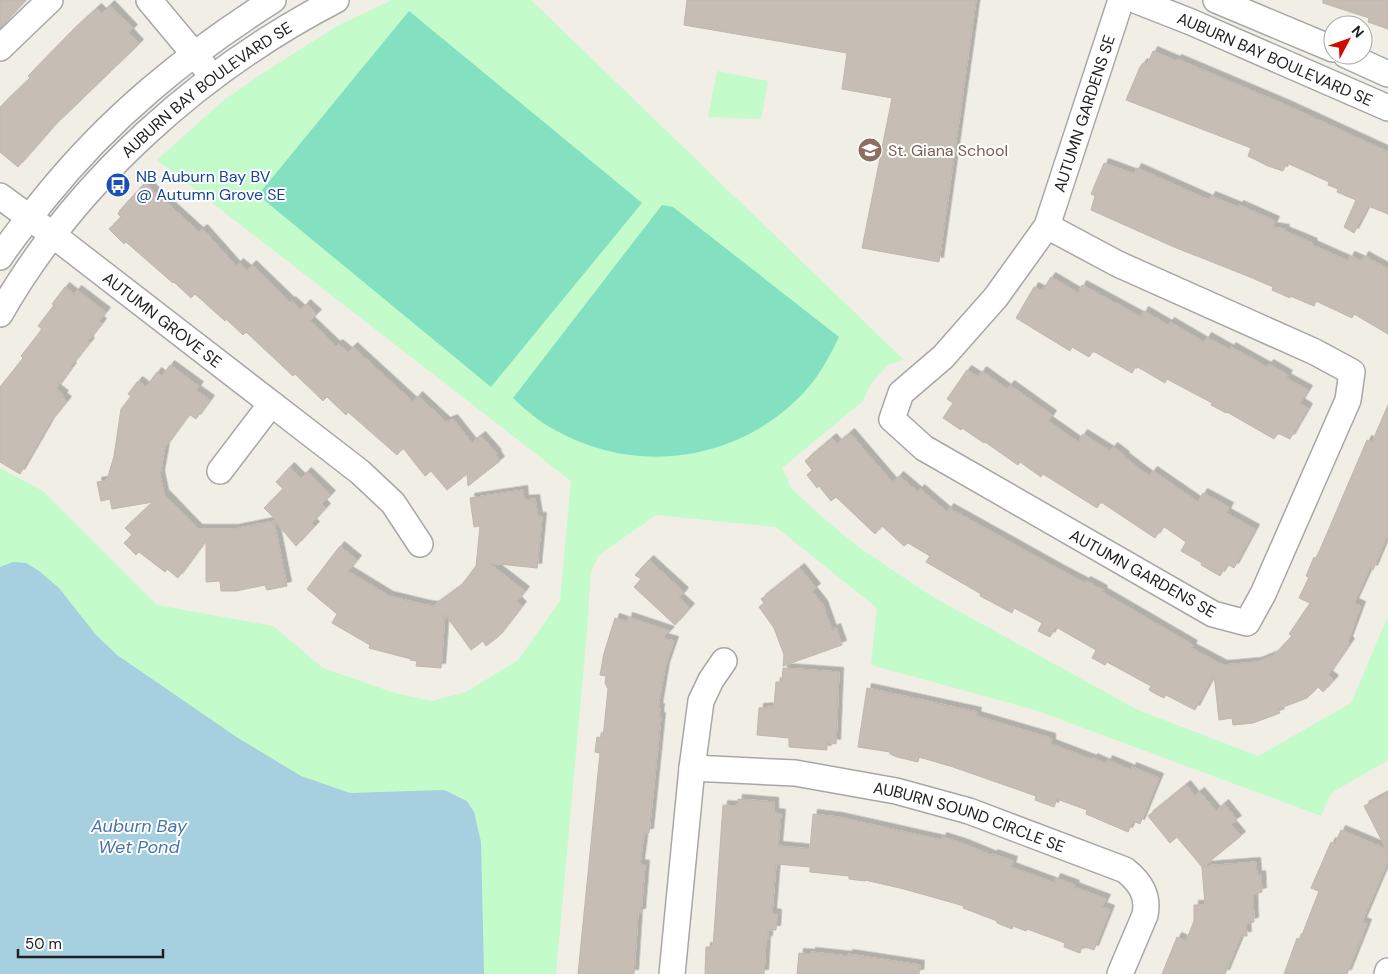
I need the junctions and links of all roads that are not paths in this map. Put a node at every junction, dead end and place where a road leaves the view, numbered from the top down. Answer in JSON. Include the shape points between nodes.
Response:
{"nodes":[{"id":1,"x":50,"y":0,"type":"edge"},
{"id":2,"x":149,"y":0,"type":"edge"},
{"id":3,"x":274,"y":0,"type":"edge"},
{"id":4,"x":336,"y":0,"type":"edge"},
{"id":5,"x":1121,"y":0,"type":"edge"},
{"id":6,"x":1136,"y":0,"type":"edge"},
{"id":7,"x":1216,"y":0,"type":"edge"},
{"id":8,"x":1256,"y":8,"type":"edge"},
{"id":9,"x":3,"y":39,"type":"edge"},
{"id":10,"x":1323,"y":44,"type":"edge"},
{"id":11,"x":194,"y":53,"type":"junction"},
{"id":12,"x":1368,"y":65,"type":"edge"},
{"id":13,"x":1388,"y":74,"type":"edge"},
{"id":14,"x":213,"y":78,"type":"junction"},
{"id":15,"x":1388,"y":108,"type":"edge"},
{"id":16,"x":0,"y":196,"type":"edge"},
{"id":17,"x":29,"y":217,"type":"junction"},
{"id":18,"x":1047,"y":226,"type":"junction"},
{"id":19,"x":53,"y":235,"type":"junction"},
{"id":20,"x":0,"y":257,"type":"edge"},
{"id":21,"x":0,"y":314,"type":"edge"},
{"id":22,"x":272,"y":404,"type":"junction"},
{"id":23,"x":220,"y":471,"type":"dead end"},
{"id":24,"x":420,"y":544,"type":"dead end"},
{"id":25,"x":724,"y":661,"type":"dead end"},
{"id":26,"x":692,"y":768,"type":"junction"},
{"id":27,"x":672,"y":974,"type":"edge"},
{"id":28,"x":1120,"y":974,"type":"edge"}],
"edges":[{"from":1,"to":9,"type":"street"},
{"from":2,"to":11,"type":"street"},
{"from":3,"to":11,"type":"street","name":"AUBURN BAY BOULEVARD SE"},
{"from":4,"to":14,"type":"street","name":"AUBURN BAY BOULEVARD SE","via":[[278,32]]},
{"from":5,"to":18,"type":"street","name":"AUTUMN GARDENS SE"},
{"from":6,"to":15,"type":"street","name":"AUBURN BAY BOULEVARD SE"},
{"from":7,"to":8,"type":"street","name":"AUBURN BAY BOULEVARD SE"},
{"from":8,"to":10,"type":"street","name":"AUBURN BAY BOULEVARD SE"},
{"from":11,"to":14,"type":"street"},
{"from":11,"to":17,"type":"street","name":"AUBURN BAY BOULEVARD SE","via":[[118,117]]},
{"from":12,"to":13,"type":"street","name":"AUBURN BAY BOULEVARD SE"},
{"from":14,"to":19,"type":"street","name":"AUBURN BAY BOULEVARD SE","via":[[131,147]]},
{"from":16,"to":17,"type":"street","name":"AUTUMN GROVE SE"},
{"from":17,"to":19,"type":"street","name":"AUTUMN GROVE SE"},
{"from":17,"to":20,"type":"street","name":"AUBURN BAY BOULEVARD SE"},
{"from":18,"to":18,"type":"street","name":"AUTUMN GARDENS SE","via":[[1118,264],[1352,372],[1348,400],[1263,594],[1247,623],[1204,609],[924,448],[892,419],[901,393],[943,357],[990,304]]},
{"from":19,"to":21,"type":"street","name":"AUBURN BAY BOULEVARD SE"},
{"from":19,"to":22,"type":"street","name":"AUTUMN GROVE SE"},
{"from":22,"to":23,"type":"street"},
{"from":22,"to":24,"type":"street","name":"AUTUMN GROVE SE","via":[[384,493]]},
{"from":25,"to":26,"type":"street","via":[[701,701]]},
{"from":26,"to":27,"type":"street"},
{"from":26,"to":28,"type":"street","name":"AUBURN SOUND CIRCLE SE","via":[[795,774],[896,791],[969,811],[1125,870],[1143,889],[1146,908]]}]}
